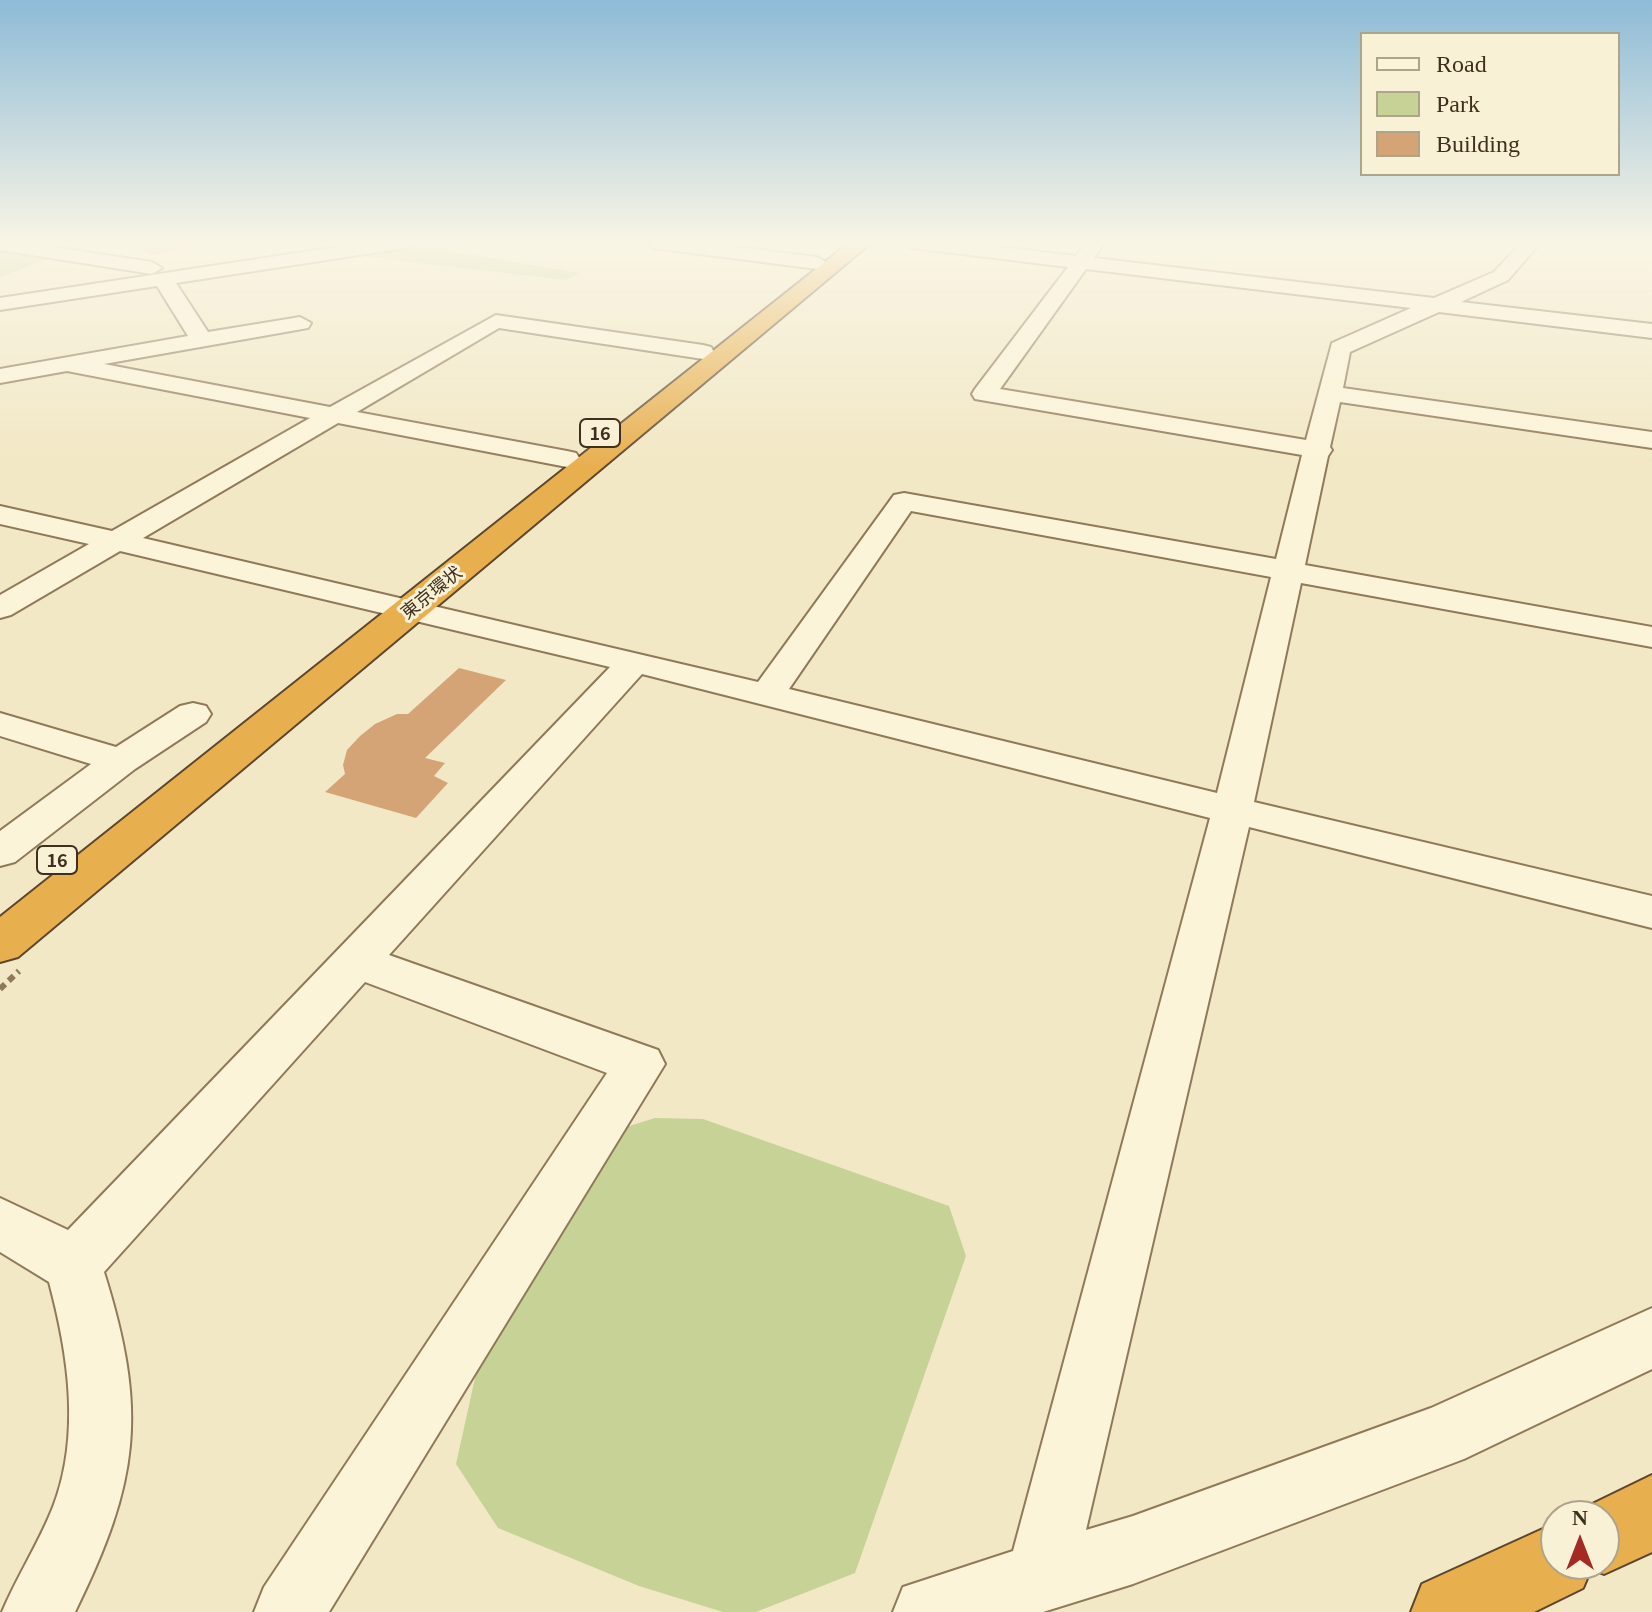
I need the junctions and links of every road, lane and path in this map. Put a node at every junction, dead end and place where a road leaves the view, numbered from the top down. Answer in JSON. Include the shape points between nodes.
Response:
{"nodes":[{"id":1,"x":190,"y":317,"type":"edge"},
{"id":2,"x":748,"y":317,"type":"edge"},
{"id":3,"x":766,"y":317,"type":"edge"},
{"id":4,"x":1040,"y":317,"type":"edge"},
{"id":5,"x":1409,"y":317,"type":"edge"},
{"id":6,"x":1538,"y":317,"type":"edge"},
{"id":7,"x":300,"y":323,"type":"dead end"},
{"id":8,"x":1652,"y":331,"type":"edge"},
{"id":9,"x":202,"y":340,"type":"junction"},
{"id":10,"x":703,"y":352,"type":"junction"},
{"id":11,"x":66,"y":364,"type":"junction"},
{"id":12,"x":0,"y":376,"type":"edge"},
{"id":13,"x":1330,"y":393,"type":"junction"},
{"id":14,"x":334,"y":415,"type":"junction"},
{"id":15,"x":1652,"y":440,"type":"edge"},
{"id":16,"x":1319,"y":450,"type":"junction"},
{"id":17,"x":567,"y":459,"type":"junction"},
{"id":18,"x":0,"y":515,"type":"edge"},
{"id":19,"x":117,"y":540,"type":"junction"},
{"id":20,"x":1289,"y":572,"type":"junction"},
{"id":21,"x":397,"y":606,"type":"junction"},
{"id":22,"x":0,"y":608,"type":"edge"},
{"id":23,"x":1652,"y":637,"type":"edge"},
{"id":24,"x":632,"y":664,"type":"junction"},
{"id":25,"x":766,"y":696,"type":"junction"},
{"id":26,"x":193,"y":714,"type":"dead end"},
{"id":27,"x":0,"y":724,"type":"edge"},
{"id":28,"x":121,"y":761,"type":"junction"},
{"id":29,"x":1232,"y":812,"type":"junction"},
{"id":30,"x":14,"y":891,"type":"edge"},
{"id":31,"x":1652,"y":912,"type":"edge"},
{"id":32,"x":0,"y":944,"type":"edge"},
{"id":33,"x":0,"y":954,"type":"edge"},
{"id":34,"x":356,"y":961,"type":"junction"},
{"id":35,"x":0,"y":1224,"type":"edge"},
{"id":36,"x":73,"y":1265,"type":"junction"},
{"id":37,"x":1652,"y":1338,"type":"edge"},
{"id":38,"x":1652,"y":1512,"type":"edge"},
{"id":39,"x":1620,"y":1529,"type":"edge"},
{"id":40,"x":1540,"y":1569,"type":"edge"},
{"id":41,"x":1041,"y":1576,"type":"junction"},
{"id":42,"x":37,"y":1612,"type":"edge"},
{"id":43,"x":289,"y":1612,"type":"edge"},
{"id":44,"x":928,"y":1612,"type":"edge"},
{"id":45,"x":1450,"y":1612,"type":"edge"}],
"edges":[{"from":1,"to":9,"type":"street"},
{"from":2,"to":10,"type":"highway","name":"東京環状","number":"16"},
{"from":3,"to":21,"type":"highway","name":"東京環状","number":"16"},
{"from":4,"to":16,"type":"street","via":[[984,394]]},
{"from":5,"to":13,"type":"street","via":[[1340,348]]},
{"from":6,"to":8,"type":"street"},
{"from":7,"to":9,"type":"street"},
{"from":9,"to":11,"type":"street"},
{"from":10,"to":14,"type":"street","via":[[496,321]]},
{"from":10,"to":17,"type":"highway","name":"東京環状","number":"16"},
{"from":11,"to":12,"type":"street"},
{"from":11,"to":14,"type":"street"},
{"from":13,"to":15,"type":"street"},
{"from":13,"to":16,"type":"street"},
{"from":14,"to":17,"type":"street"},
{"from":14,"to":19,"type":"street"},
{"from":16,"to":20,"type":"street"},
{"from":17,"to":21,"type":"highway","name":"東京環状","number":"16"},
{"from":18,"to":19,"type":"street"},
{"from":19,"to":21,"type":"street"},
{"from":19,"to":22,"type":"street"},
{"from":20,"to":23,"type":"street"},
{"from":20,"to":25,"type":"street","via":[[904,501]]},
{"from":20,"to":29,"type":"street"},
{"from":21,"to":24,"type":"street"},
{"from":21,"to":30,"type":"highway","name":"東京環状","number":"16"},
{"from":24,"to":25,"type":"street"},
{"from":24,"to":34,"type":"street"},
{"from":25,"to":29,"type":"street"},
{"from":26,"to":28,"type":"street"},
{"from":27,"to":28,"type":"street"},
{"from":28,"to":30,"type":"street"},
{"from":29,"to":31,"type":"street"},
{"from":29,"to":41,"type":"street"},
{"from":30,"to":32,"type":"highway","name":"東京環状","number":"16"},
{"from":30,"to":33,"type":"highway"},
{"from":34,"to":36,"type":"street"},
{"from":34,"to":43,"type":"street","via":[[640,1064]]},
{"from":35,"to":36,"type":"street"},
{"from":36,"to":42,"type":"street","via":[[92,1327],[100,1399],[95,1477],[65,1558]]},
{"from":37,"to":41,"type":"street","via":[[1441,1436],[1133,1550]]},
{"from":38,"to":39,"type":"highway"},
{"from":40,"to":45,"type":"highway"},
{"from":41,"to":44,"type":"street"}]}
